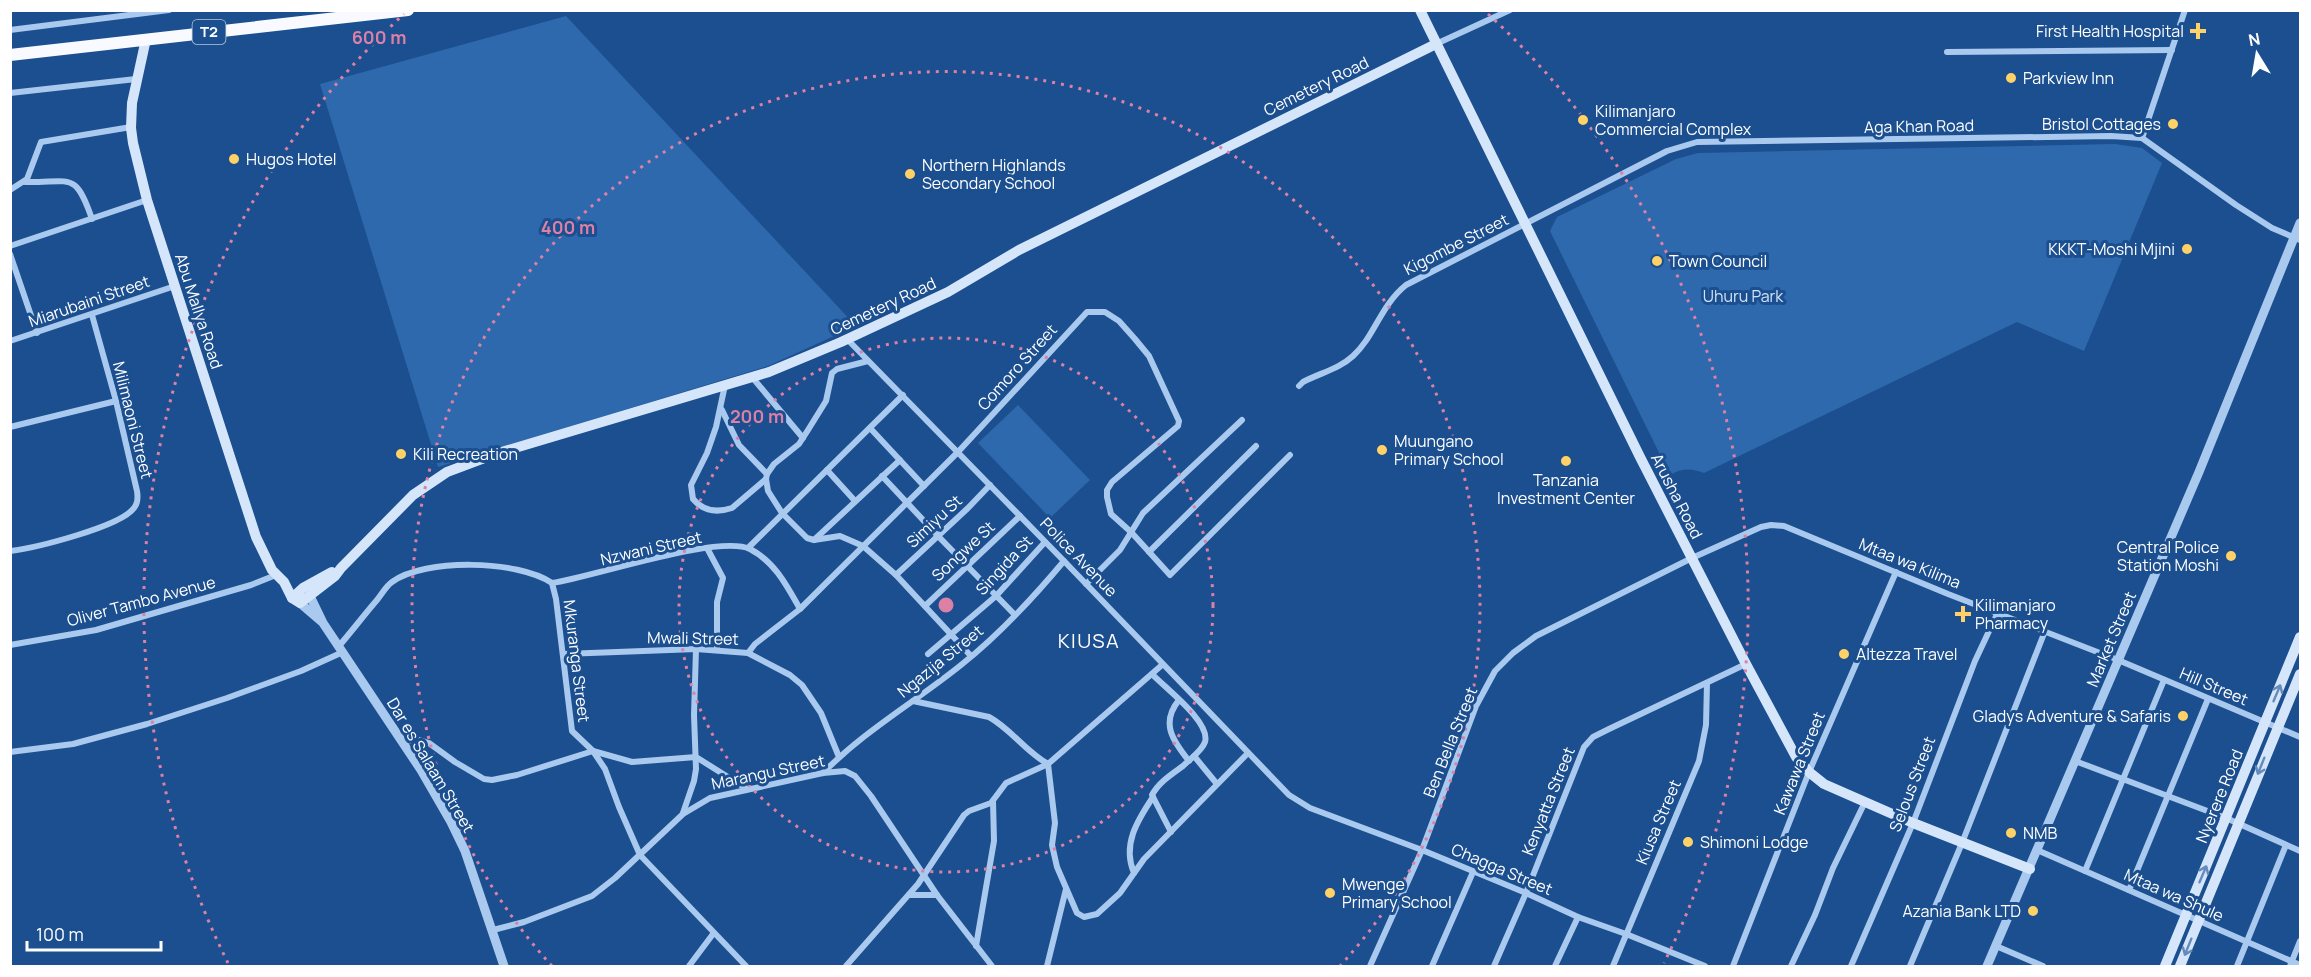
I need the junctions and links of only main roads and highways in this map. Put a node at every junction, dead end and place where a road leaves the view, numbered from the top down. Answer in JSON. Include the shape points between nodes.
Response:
{"nodes":[{"id":1,"x":408,"y":10,"type":"edge"},
{"id":2,"x":1420,"y":10,"type":"edge"},
{"id":3,"x":146,"y":39,"type":"junction"},
{"id":4,"x":1436,"y":44,"type":"junction"},
{"id":5,"x":10,"y":55,"type":"edge"},
{"id":6,"x":280,"y":579,"type":"junction"},
{"id":7,"x":307,"y":592,"type":"junction"},
{"id":8,"x":296,"y":601,"type":"joint"},
{"id":9,"x":2301,"y":637,"type":"edge"},
{"id":10,"x":2301,"y":674,"type":"edge"},
{"id":11,"x":2030,"y":869,"type":"road end"},
{"id":12,"x":2165,"y":966,"type":"edge"},
{"id":13,"x":2180,"y":966,"type":"edge"}],
"edges":[{"from":1,"to":3,"type":"highway","number":"T2"},
{"from":2,"to":4,"type":"main road","name":"Arusha Road"},
{"from":3,"to":5,"type":"highway","number":"T2"},
{"from":3,"to":6,"type":"main road","name":"Abu Mallya Road","via":[[136,79],[131,127],[147,200],[253,526]]},
{"from":4,"to":7,"type":"main road","name":"Cemetery Road","via":[[1019,250],[948,292],[847,339],[752,377],[447,472],[413,495],[335,576]]},
{"from":4,"to":11,"type":"main road","name":"Arusha Road","via":[[1791,748],[1824,784]]},
{"from":6,"to":7,"type":"main road"},
{"from":6,"to":8,"type":"main road","name":"Abu Mallya Road"},
{"from":7,"to":8,"type":"main road","name":"Cemetery Road"},
{"from":12,"to":9,"type":"main road","name":"Nyerere Road","one_way":true},
{"from":10,"to":13,"type":"main road","name":"Nyerere Road","one_way":true}]}
